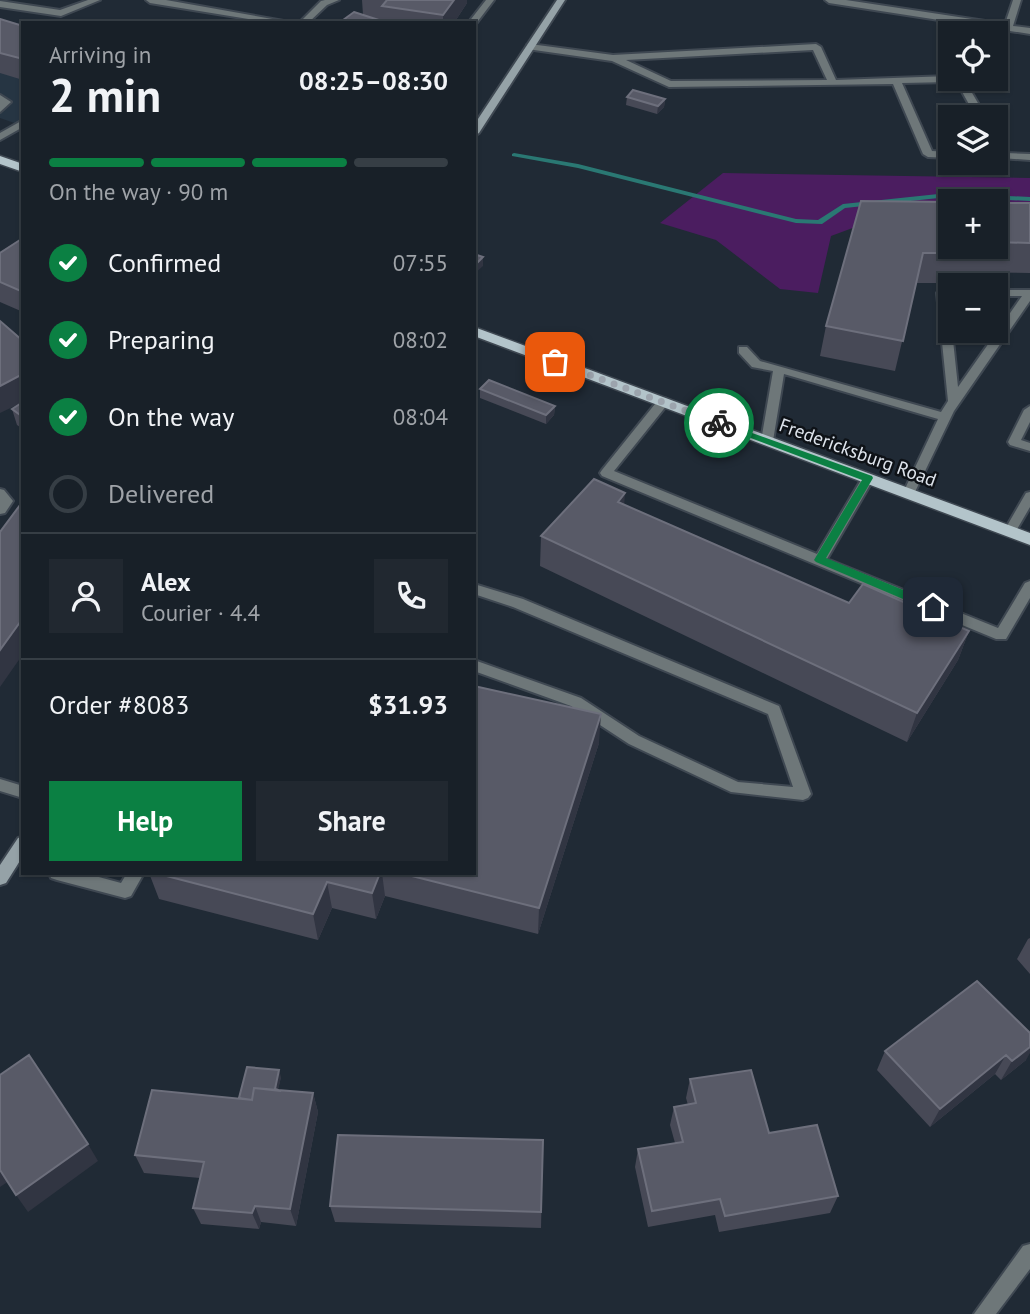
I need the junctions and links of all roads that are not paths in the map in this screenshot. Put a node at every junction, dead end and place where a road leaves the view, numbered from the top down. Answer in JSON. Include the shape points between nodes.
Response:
{"nodes":[{"id":1,"x":96,"y":0,"type":"edge"},
{"id":2,"x":150,"y":0,"type":"edge"},
{"id":3,"x":335,"y":0,"type":"edge"},
{"id":4,"x":490,"y":0,"type":"edge"},
{"id":5,"x":556,"y":0,"type":"edge"},
{"id":6,"x":561,"y":0,"type":"edge"},
{"id":7,"x":829,"y":0,"type":"edge"},
{"id":8,"x":905,"y":0,"type":"edge"},
{"id":9,"x":1017,"y":0,"type":"edge"},
{"id":10,"x":0,"y":4,"type":"edge"},
{"id":11,"x":901,"y":11,"type":"junction"},
{"id":12,"x":278,"y":21,"type":"edge"},
{"id":13,"x":305,"y":21,"type":"edge"},
{"id":14,"x":474,"y":21,"type":"edge"},
{"id":15,"x":964,"y":21,"type":"edge"},
{"id":16,"x":1008,"y":28,"type":"joint"},
{"id":17,"x":1030,"y":31,"type":"edge"},
{"id":18,"x":530,"y":47,"type":"junction"},
{"id":19,"x":613,"y":58,"type":"junction"},
{"id":20,"x":938,"y":79,"type":"edge"},
{"id":21,"x":896,"y":80,"type":"junction"},
{"id":22,"x":833,"y":83,"type":"junction"},
{"id":23,"x":0,"y":99,"type":"edge"},
{"id":24,"x":0,"y":109,"type":"edge"},
{"id":25,"x":480,"y":115,"type":"edge"},
{"id":26,"x":21,"y":123,"type":"edge"},
{"id":27,"x":0,"y":137,"type":"edge"},
{"id":28,"x":938,"y":154,"type":"edge"},
{"id":29,"x":1008,"y":156,"type":"edge"},
{"id":30,"x":1030,"y":157,"type":"edge"},
{"id":31,"x":0,"y":160,"type":"edge"},
{"id":32,"x":21,"y":167,"type":"edge"},
{"id":33,"x":1008,"y":293,"type":"edge"},
{"id":34,"x":1030,"y":293,"type":"edge"},
{"id":35,"x":1025,"y":309,"type":"edge"},
{"id":36,"x":476,"y":332,"type":"edge"},
{"id":37,"x":948,"y":343,"type":"edge"},
{"id":38,"x":743,"y":350,"type":"dead end"},
{"id":39,"x":779,"y":369,"type":"junction"},
{"id":40,"x":663,"y":402,"type":"junction"},
{"id":41,"x":954,"y":402,"type":"junction"},
{"id":42,"x":1030,"y":410,"type":"edge"},
{"id":43,"x":945,"y":417,"type":"junction"},
{"id":44,"x":767,"y":441,"type":"junction"},
{"id":45,"x":1030,"y":447,"type":"edge"},
{"id":46,"x":868,"y":478,"type":"junction"},
{"id":47,"x":0,"y":493,"type":"edge"},
{"id":48,"x":909,"y":493,"type":"junction"},
{"id":49,"x":1030,"y":496,"type":"edge"},
{"id":50,"x":0,"y":510,"type":"edge"},
{"id":51,"x":1010,"y":531,"type":"junction"},
{"id":52,"x":1030,"y":539,"type":"edge"},
{"id":53,"x":820,"y":560,"type":"junction"},
{"id":54,"x":1030,"y":586,"type":"edge"},
{"id":55,"x":476,"y":590,"type":"edge"},
{"id":56,"x":476,"y":666,"type":"edge"},
{"id":57,"x":0,"y":785,"type":"edge"},
{"id":58,"x":21,"y":791,"type":"edge"},
{"id":59,"x":17,"y":862,"type":"edge"},
{"id":60,"x":65,"y":875,"type":"edge"},
{"id":61,"x":135,"y":875,"type":"edge"},
{"id":62,"x":0,"y":878,"type":"edge"},
{"id":63,"x":1030,"y":1253,"type":"edge"},
{"id":64,"x":984,"y":1314,"type":"edge"}],
"edges":[{"from":1,"to":10,"type":"street","via":[[61,13]]},
{"from":2,"to":12,"type":"street"},
{"from":3,"to":13,"type":"street","via":[[324,3]]},
{"from":4,"to":14,"type":"street"},
{"from":5,"to":6,"type":"street"},
{"from":6,"to":18,"type":"main road"},
{"from":7,"to":11,"type":"street"},
{"from":8,"to":11,"type":"street"},
{"from":9,"to":16,"type":"street"},
{"from":11,"to":15,"type":"street"},
{"from":16,"to":17,"type":"street"},
{"from":18,"to":19,"type":"street"},
{"from":18,"to":25,"type":"main road"},
{"from":19,"to":22,"type":"street","via":[[669,84]]},
{"from":19,"to":22,"type":"street","via":[[816,47]]},
{"from":20,"to":21,"type":"street"},
{"from":21,"to":22,"type":"street"},
{"from":21,"to":28,"type":"street","via":[[928,154]]},
{"from":23,"to":24,"type":"street","via":[[6,102]]},
{"from":26,"to":27,"type":"street"},
{"from":29,"to":30,"type":"street"},
{"from":31,"to":32,"type":"main road"},
{"from":33,"to":34,"type":"street"},
{"from":34,"to":35,"type":"street"},
{"from":35,"to":41,"type":"street"},
{"from":36,"to":40,"type":"main road","name":"Fredericksburg Road"},
{"from":37,"to":41,"type":"street"},
{"from":38,"to":39,"type":"street","via":[[756,364]]},
{"from":39,"to":43,"type":"street"},
{"from":39,"to":44,"type":"street"},
{"from":40,"to":44,"type":"main road","name":"Fredericksburg Road"},
{"from":40,"to":53,"type":"street","via":[[601,477]]},
{"from":41,"to":43,"type":"street"},
{"from":42,"to":45,"type":"street","via":[[1014,442]]},
{"from":43,"to":48,"type":"street"},
{"from":44,"to":46,"type":"main road","name":"Fredericksburg Road"},
{"from":46,"to":48,"type":"main road","name":"Fredericksburg Road"},
{"from":46,"to":53,"type":"street"},
{"from":47,"to":50,"type":"street","via":[[7,501]]},
{"from":48,"to":51,"type":"main road","name":"Fredericksburg Road"},
{"from":49,"to":51,"type":"street"},
{"from":51,"to":52,"type":"main road","name":"Fredericksburg Road"},
{"from":53,"to":54,"type":"street","via":[[1001,635]]},
{"from":55,"to":56,"type":"street","via":[[774,710],[803,794],[736,788],[634,740],[576,702]]},
{"from":57,"to":58,"type":"street"},
{"from":59,"to":62,"type":"main road"},
{"from":60,"to":61,"type":"street","via":[[125,891]]},
{"from":63,"to":64,"type":"street"}]}
